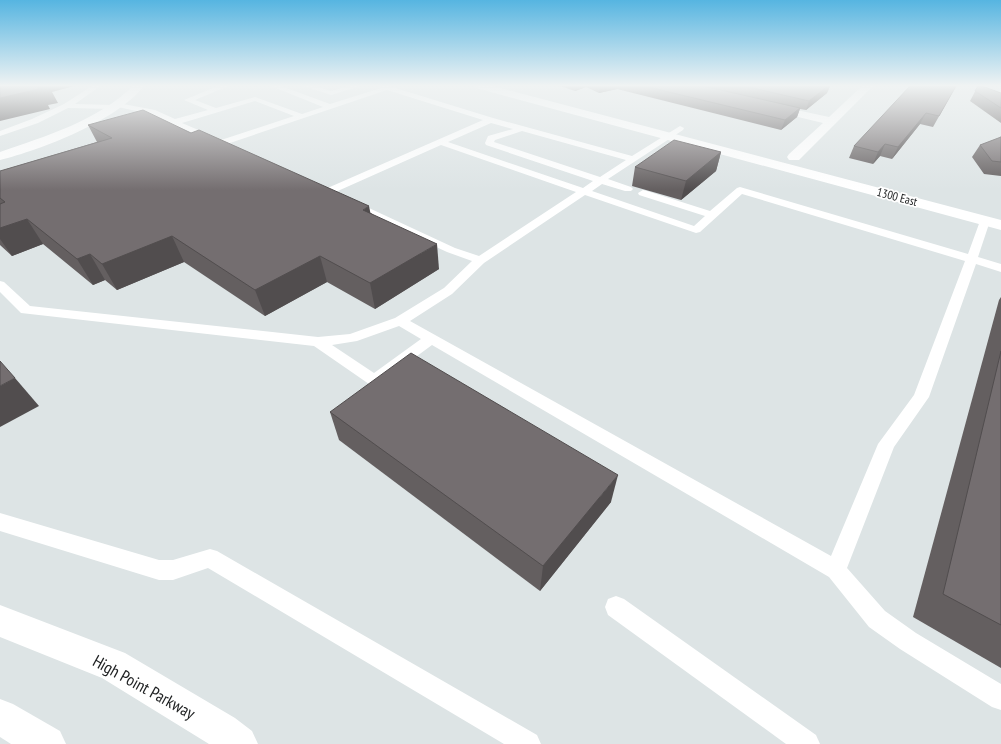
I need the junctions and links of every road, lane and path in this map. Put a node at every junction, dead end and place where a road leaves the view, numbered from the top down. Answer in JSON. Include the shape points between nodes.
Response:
{"nodes":[{"id":1,"x":36,"y":121,"type":"edge"},
{"id":2,"x":87,"y":121,"type":"edge"},
{"id":3,"x":171,"y":121,"type":"edge"},
{"id":4,"x":178,"y":121,"type":"edge"},
{"id":5,"x":287,"y":121,"type":"edge"},
{"id":6,"x":488,"y":121,"type":"edge"},
{"id":7,"x":493,"y":121,"type":"edge"},
{"id":8,"x":607,"y":121,"type":"edge"},
{"id":9,"x":651,"y":121,"type":"edge"},
{"id":10,"x":832,"y":121,"type":"edge"},
{"id":11,"x":174,"y":122,"type":"junction"},
{"id":12,"x":158,"y":125,"type":"edge"},
{"id":13,"x":680,"y":128,"type":"junction"},
{"id":14,"x":522,"y":129,"type":"junction"},
{"id":15,"x":0,"y":134,"type":"edge"},
{"id":16,"x":667,"y":137,"type":"junction"},
{"id":17,"x":441,"y":142,"type":"junction"},
{"id":18,"x":221,"y":143,"type":"junction"},
{"id":19,"x":233,"y":149,"type":"edge"},
{"id":20,"x":0,"y":156,"type":"edge"},
{"id":21,"x":634,"y":159,"type":"junction"},
{"id":22,"x":794,"y":163,"type":"junction"},
{"id":23,"x":601,"y":180,"type":"junction"},
{"id":24,"x":628,"y":189,"type":"dead end"},
{"id":25,"x":584,"y":191,"type":"junction"},
{"id":26,"x":643,"y":193,"type":"dead end"},
{"id":27,"x":947,"y":197,"type":"dead end"},
{"id":28,"x":711,"y":215,"type":"junction"},
{"id":29,"x":985,"y":221,"type":"junction"},
{"id":30,"x":1001,"y":226,"type":"edge"},
{"id":31,"x":972,"y":259,"type":"junction"},
{"id":32,"x":480,"y":260,"type":"junction"},
{"id":33,"x":1001,"y":268,"type":"edge"},
{"id":34,"x":0,"y":285,"type":"edge"},
{"id":35,"x":400,"y":321,"type":"junction"},
{"id":36,"x":431,"y":339,"type":"junction"},
{"id":37,"x":318,"y":342,"type":"junction"},
{"id":38,"x":0,"y":522,"type":"edge"},
{"id":39,"x":836,"y":570,"type":"junction"},
{"id":40,"x":616,"y":607,"type":"dead end"},
{"id":41,"x":0,"y":621,"type":"edge"},
{"id":42,"x":1001,"y":698,"type":"edge"},
{"id":43,"x":0,"y":717,"type":"edge"},
{"id":44,"x":48,"y":744,"type":"edge"},
{"id":45,"x":239,"y":744,"type":"edge"},
{"id":46,"x":528,"y":744,"type":"edge"},
{"id":47,"x":807,"y":744,"type":"edge"}],
"edges":[{"from":1,"to":15,"type":"lane"},
{"from":2,"to":20,"type":"main road"},
{"from":3,"to":11,"type":"lane"},
{"from":4,"to":11,"type":"lane"},
{"from":5,"to":18,"type":"lane"},
{"from":6,"to":17,"type":"lane"},
{"from":7,"to":14,"type":"lane"},
{"from":8,"to":16,"type":"main road"},
{"from":9,"to":13,"type":"main road"},
{"from":10,"to":22,"type":"main road"},
{"from":11,"to":12,"type":"lane"},
{"from":11,"to":18,"type":"lane"},
{"from":13,"to":16,"type":"lane"},
{"from":13,"to":22,"type":"main road"},
{"from":14,"to":21,"type":"lane"},
{"from":14,"to":23,"type":"lane","via":[[491,138],[489,143]]},
{"from":16,"to":21,"type":"lane"},
{"from":16,"to":22,"type":"main road"},
{"from":17,"to":25,"type":"lane"},
{"from":17,"to":32,"type":"lane","via":[[324,191],[451,250]]},
{"from":18,"to":19,"type":"lane"},
{"from":21,"to":23,"type":"lane"},
{"from":22,"to":27,"type":"main road","name":"1300 East"},
{"from":22,"to":29,"type":"main road","name":"1300 East"},
{"from":23,"to":24,"type":"lane"},
{"from":23,"to":25,"type":"lane"},
{"from":25,"to":28,"type":"lane","via":[[696,230]]},
{"from":25,"to":32,"type":"lane"},
{"from":26,"to":28,"type":"lane"},
{"from":28,"to":31,"type":"lane","via":[[740,190]]},
{"from":29,"to":30,"type":"main road","name":"1300 East"},
{"from":29,"to":31,"type":"lane"},
{"from":31,"to":33,"type":"lane"},
{"from":31,"to":39,"type":"lane","via":[[921,397],[887,444]]},
{"from":32,"to":35,"type":"lane","via":[[448,291]]},
{"from":34,"to":37,"type":"lane","via":[[26,310]]},
{"from":35,"to":36,"type":"lane"},
{"from":35,"to":37,"type":"lane","via":[[352,338]]},
{"from":36,"to":37,"type":"lane","via":[[374,380]]},
{"from":36,"to":39,"type":"lane"},
{"from":38,"to":46,"type":"lane","via":[[159,570],[174,570],[210,558]]},
{"from":39,"to":42,"type":"lane","via":[[877,619]]},
{"from":40,"to":47,"type":"lane"},
{"from":41,"to":45,"type":"main road","name":"High Point Parkway","via":[[113,665]]},
{"from":43,"to":44,"type":"main road"}]}
